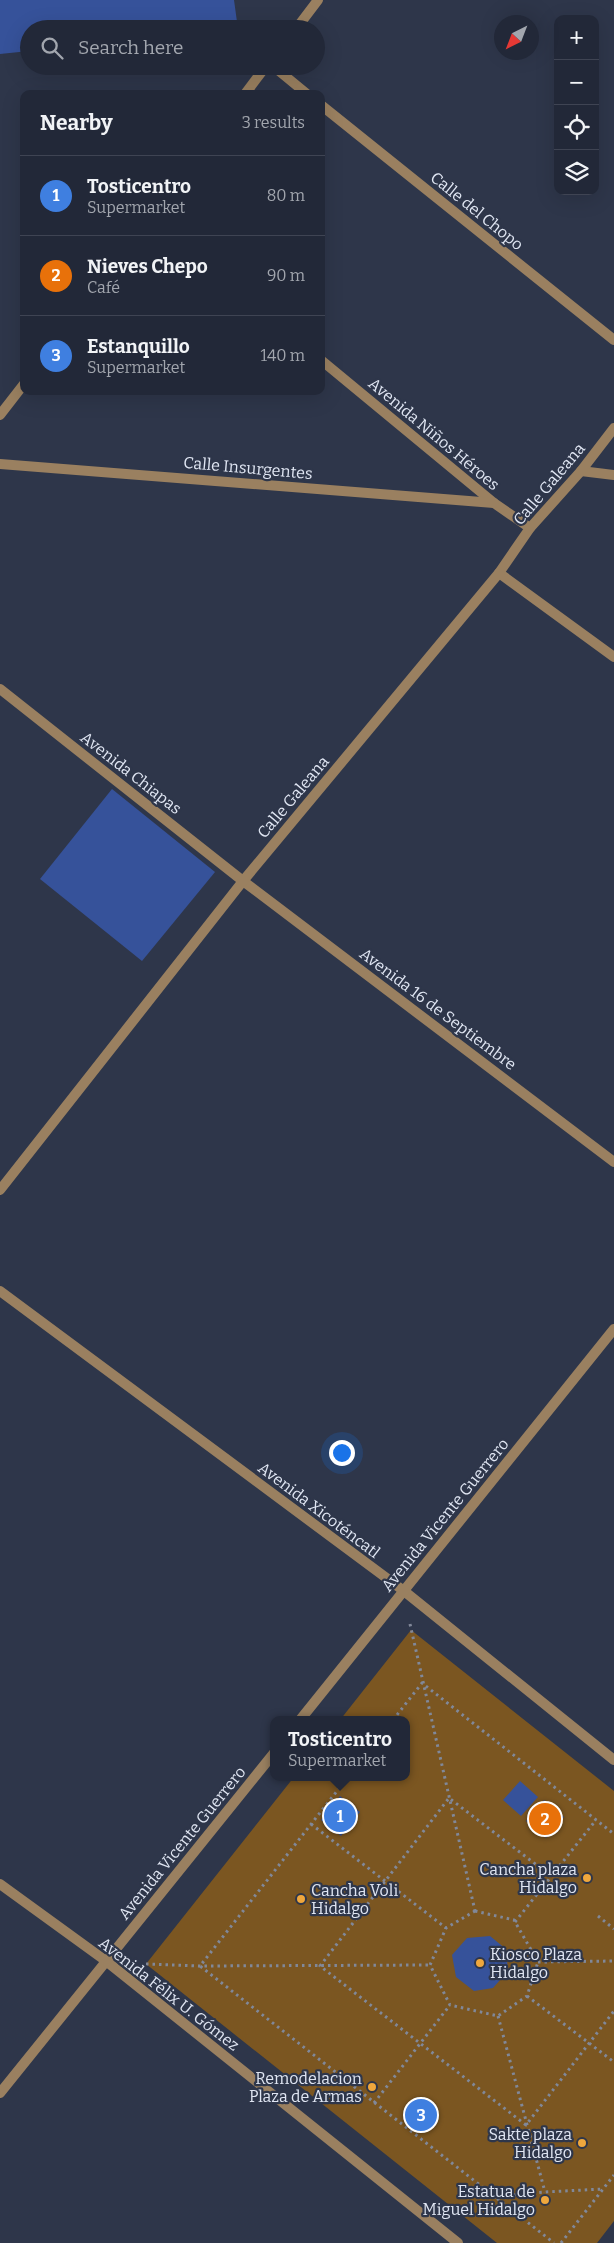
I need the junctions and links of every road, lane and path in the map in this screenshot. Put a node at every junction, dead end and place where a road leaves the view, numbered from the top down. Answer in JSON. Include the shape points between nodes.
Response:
{"nodes":[{"id":1,"x":318,"y":0,"type":"edge"},
{"id":2,"x":303,"y":20,"type":"edge"},
{"id":3,"x":259,"y":75,"type":"edge"},
{"id":4,"x":284,"y":75,"type":"edge"},
{"id":5,"x":248,"y":90,"type":"edge"},
{"id":6,"x":302,"y":90,"type":"edge"},
{"id":7,"x":325,"y":108,"type":"edge"},
{"id":8,"x":614,"y":340,"type":"edge"},
{"id":9,"x":325,"y":363,"type":"edge"},
{"id":10,"x":20,"y":389,"type":"edge"},
{"id":11,"x":0,"y":415,"type":"edge"},
{"id":12,"x":614,"y":428,"type":"edge"},
{"id":13,"x":0,"y":464,"type":"edge"},
{"id":14,"x":581,"y":471,"type":"junction"},
{"id":15,"x":614,"y":475,"type":"edge"},
{"id":16,"x":494,"y":503,"type":"junction"},
{"id":17,"x":530,"y":528,"type":"junction"},
{"id":18,"x":498,"y":573,"type":"junction"},
{"id":19,"x":614,"y":657,"type":"edge"},
{"id":20,"x":0,"y":689,"type":"edge"},
{"id":21,"x":243,"y":881,"type":"junction"},
{"id":22,"x":614,"y":1162,"type":"edge"},
{"id":23,"x":0,"y":1190,"type":"edge"},
{"id":24,"x":0,"y":1291,"type":"edge"},
{"id":25,"x":614,"y":1329,"type":"edge"},
{"id":26,"x":404,"y":1591,"type":"junction"},
{"id":27,"x":422,"y":1683,"type":"junction"},
{"id":28,"x":303,"y":1716,"type":"edge"},
{"id":29,"x":396,"y":1716,"type":"edge"},
{"id":30,"x":270,"y":1758,"type":"edge"},
{"id":31,"x":614,"y":1760,"type":"edge"},
{"id":32,"x":345,"y":1781,"type":"edge"},
{"id":33,"x":449,"y":1798,"type":"junction"},
{"id":34,"x":596,"y":1820,"type":"junction"},
{"id":35,"x":311,"y":1824,"type":"junction"},
{"id":36,"x":614,"y":1834,"type":"edge"},
{"id":37,"x":551,"y":1876,"type":"junction"},
{"id":38,"x":385,"y":1881,"type":"junction"},
{"id":39,"x":0,"y":1884,"type":"edge"},
{"id":40,"x":476,"y":1911,"type":"junction"},
{"id":41,"x":598,"y":1916,"type":"dead end"},
{"id":42,"x":516,"y":1922,"type":"junction"},
{"id":43,"x":446,"y":1928,"type":"junction"},
{"id":44,"x":614,"y":1929,"type":"edge"},
{"id":45,"x":106,"y":1961,"type":"junction"},
{"id":46,"x":614,"y":1961,"type":"edge"},
{"id":47,"x":538,"y":1962,"type":"junction"},
{"id":48,"x":430,"y":1965,"type":"junction"},
{"id":49,"x":200,"y":1966,"type":"junction"},
{"id":50,"x":320,"y":1966,"type":"junction"},
{"id":51,"x":527,"y":1996,"type":"junction"},
{"id":52,"x":450,"y":2005,"type":"junction"},
{"id":53,"x":614,"y":2011,"type":"edge"},
{"id":54,"x":498,"y":2016,"type":"junction"},
{"id":55,"x":589,"y":2043,"type":"junction"},
{"id":56,"x":420,"y":2044,"type":"junction"},
{"id":57,"x":614,"y":2062,"type":"edge"},
{"id":58,"x":0,"y":2093,"type":"edge"},
{"id":59,"x":374,"y":2103,"type":"junction"},
{"id":60,"x":526,"y":2125,"type":"junction"},
{"id":61,"x":614,"y":2175,"type":"edge"},
{"id":62,"x":603,"y":2189,"type":"junction"},
{"id":63,"x":545,"y":2192,"type":"junction"},
{"id":64,"x":494,"y":2198,"type":"junction"},
{"id":65,"x":458,"y":2243,"type":"edge"},
{"id":66,"x":554,"y":2243,"type":"edge"},
{"id":67,"x":561,"y":2243,"type":"edge"}],
"edges":[{"from":1,"to":2,"type":"street"},
{"from":3,"to":5,"type":"street"},
{"from":4,"to":6,"type":"street"},
{"from":7,"to":8,"type":"street","name":"Calle del Chopo"},
{"from":9,"to":16,"type":"street","name":"Avenida Niños Héroes"},
{"from":10,"to":11,"type":"street"},
{"from":12,"to":14,"type":"street","name":"Calle Galeana"},
{"from":13,"to":16,"type":"street","name":"Calle Insurgentes"},
{"from":14,"to":15,"type":"street"},
{"from":14,"to":17,"type":"street","name":"Calle Galeana"},
{"from":16,"to":17,"type":"street","name":"Avenida Niños Héroes"},
{"from":17,"to":18,"type":"street","name":"Calle Galeana"},
{"from":18,"to":19,"type":"street"},
{"from":18,"to":21,"type":"street","name":"Calle Galeana"},
{"from":20,"to":21,"type":"street","name":"Avenida Chiapas"},
{"from":21,"to":22,"type":"street","name":"Avenida 16 de Septiembre"},
{"from":21,"to":23,"type":"street","name":"Calle Galeana"},
{"from":24,"to":26,"type":"street","name":"Avenida Xicoténcatl"},
{"from":25,"to":26,"type":"street","name":"Avenida Vicente Guerrero"},
{"from":26,"to":27,"type":"path"},
{"from":26,"to":28,"type":"street","name":"Avenida Vicente Guerrero"},
{"from":26,"to":31,"type":"street","name":"Avenida Xicoténcatl"},
{"from":27,"to":29,"type":"path"},
{"from":27,"to":33,"type":"path"},
{"from":27,"to":34,"type":"path"},
{"from":30,"to":45,"type":"street","name":"Avenida Vicente Guerrero"},
{"from":32,"to":35,"type":"path"},
{"from":33,"to":37,"type":"path"},
{"from":33,"to":38,"type":"path"},
{"from":33,"to":40,"type":"path"},
{"from":34,"to":36,"type":"path"},
{"from":34,"to":37,"type":"path"},
{"from":35,"to":38,"type":"path"},
{"from":35,"to":49,"type":"path"},
{"from":37,"to":42,"type":"path"},
{"from":38,"to":43,"type":"path"},
{"from":38,"to":50,"type":"path"},
{"from":39,"to":45,"type":"street","name":"Avenida Félix U. Gómez"},
{"from":40,"to":42,"type":"path"},
{"from":40,"to":43,"type":"path"},
{"from":41,"to":44,"type":"path"},
{"from":42,"to":47,"type":"path"},
{"from":43,"to":48,"type":"path"},
{"from":45,"to":49,"type":"path"},
{"from":45,"to":58,"type":"street","name":"Avenida Vicente Guerrero"},
{"from":45,"to":65,"type":"street","name":"Avenida Félix U. Gómez"},
{"from":46,"to":47,"type":"path"},
{"from":47,"to":51,"type":"path"},
{"from":48,"to":50,"type":"path"},
{"from":48,"to":52,"type":"path"},
{"from":49,"to":50,"type":"path"},
{"from":49,"to":59,"type":"path"},
{"from":50,"to":56,"type":"path"},
{"from":51,"to":54,"type":"path"},
{"from":51,"to":55,"type":"path"},
{"from":52,"to":54,"type":"path"},
{"from":52,"to":56,"type":"path"},
{"from":53,"to":55,"type":"path"},
{"from":54,"to":60,"type":"path"},
{"from":55,"to":57,"type":"path"},
{"from":55,"to":60,"type":"path"},
{"from":56,"to":59,"type":"path"},
{"from":56,"to":60,"type":"path"},
{"from":59,"to":64,"type":"path"},
{"from":60,"to":63,"type":"path"},
{"from":61,"to":62,"type":"path"},
{"from":62,"to":63,"type":"path"},
{"from":62,"to":67,"type":"path"},
{"from":63,"to":64,"type":"path"},
{"from":64,"to":66,"type":"path"}]}
